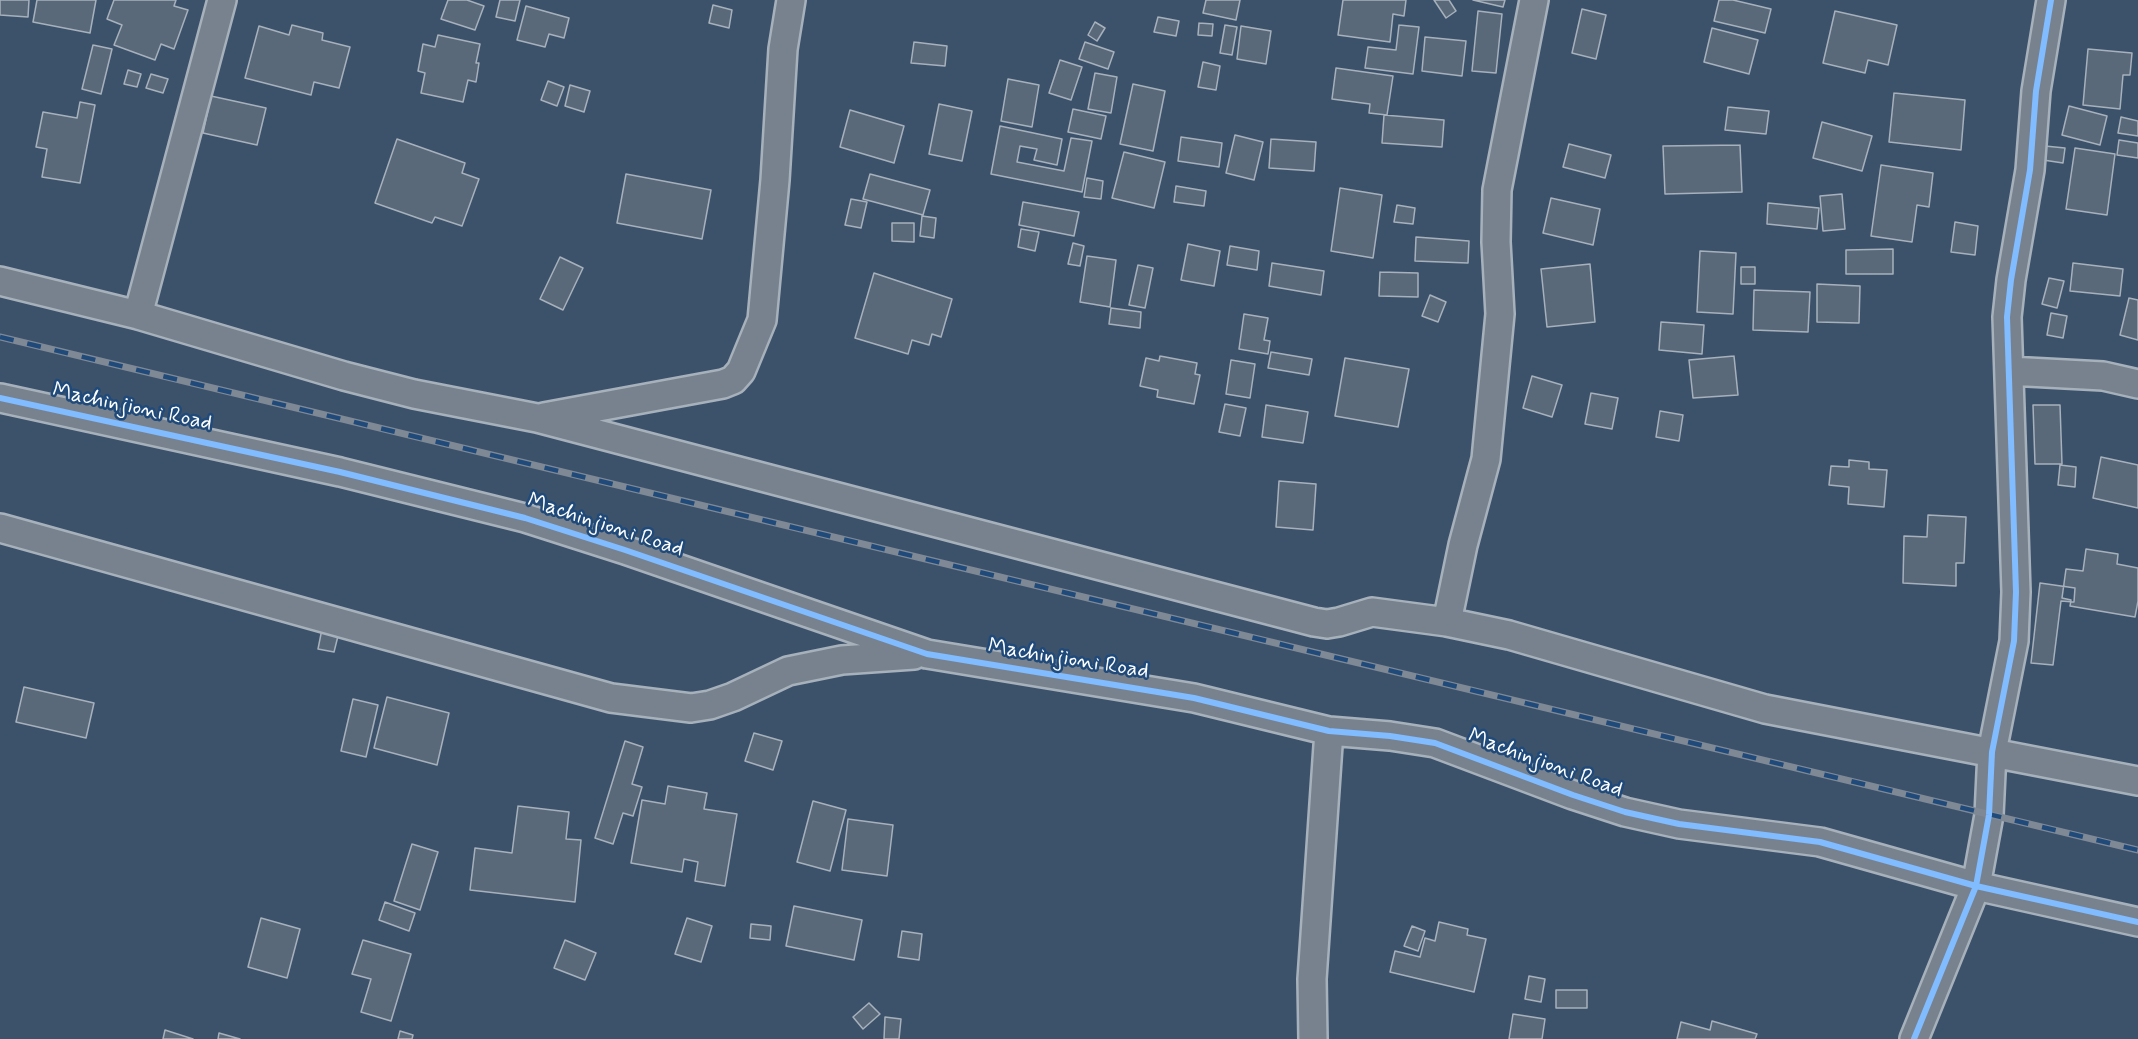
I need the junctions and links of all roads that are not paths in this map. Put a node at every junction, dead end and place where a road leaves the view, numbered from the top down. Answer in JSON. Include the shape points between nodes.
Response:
{"nodes":[{"id":1,"x":222,"y":0,"type":"edge"},
{"id":2,"x":790,"y":0,"type":"edge"},
{"id":3,"x":1534,"y":0,"type":"edge"},
{"id":4,"x":2051,"y":0,"type":"edge"},
{"id":5,"x":0,"y":280,"type":"edge"},
{"id":6,"x":138,"y":315,"type":"junction"},
{"id":7,"x":2009,"y":371,"type":"junction"},
{"id":8,"x":2138,"y":384,"type":"edge"},
{"id":9,"x":0,"y":398,"type":"edge"},
{"id":10,"x":537,"y":418,"type":"junction"},
{"id":11,"x":0,"y":528,"type":"edge"},
{"id":12,"x":1448,"y":622,"type":"junction"},
{"id":13,"x":927,"y":654,"type":"junction"},
{"id":14,"x":1329,"y":731,"type":"junction"},
{"id":15,"x":1992,"y":752,"type":"junction"},
{"id":16,"x":2138,"y":781,"type":"edge"},
{"id":17,"x":1976,"y":886,"type":"junction"},
{"id":18,"x":2138,"y":922,"type":"edge"},
{"id":19,"x":1313,"y":1039,"type":"edge"},
{"id":20,"x":1914,"y":1039,"type":"edge"}],
"edges":[{"from":1,"to":6,"type":"street"},
{"from":2,"to":10,"type":"street","via":[[762,320],[741,371],[723,384]]},
{"from":3,"to":12,"type":"street","via":[[1497,190],[1500,314],[1486,459]]},
{"from":4,"to":7,"type":"street","via":[[2036,91],[2030,170],[2011,280],[2007,317]]},
{"from":5,"to":6,"type":"street"},
{"from":6,"to":10,"type":"street","via":[[414,394]]},
{"from":7,"to":8,"type":"street","via":[[2103,376]]},
{"from":7,"to":15,"type":"street","via":[[2016,592],[2014,631]]},
{"from":9,"to":13,"type":"street","name":"Machinjioni Road","via":[[340,472],[525,518]]},
{"from":10,"to":12,"type":"street","via":[[1314,622],[1339,622],[1372,612]]},
{"from":11,"to":13,"type":"street","via":[[611,698],[691,708],[710,705],[788,671],[814,665]]},
{"from":12,"to":15,"type":"street","via":[[1509,635],[1765,709]]},
{"from":13,"to":14,"type":"street","name":"Machinjioni Road","via":[[1194,698]]},
{"from":14,"to":17,"type":"street","name":"Machinjioni Road","via":[[1435,744],[1624,812],[1679,824],[1820,842]]},
{"from":14,"to":19,"type":"street","via":[[1312,979]]},
{"from":15,"to":16,"type":"street"},
{"from":15,"to":17,"type":"street","via":[[1989,815]]},
{"from":17,"to":18,"type":"street","name":"Machinjioni Road"},
{"from":17,"to":20,"type":"street"}]}
